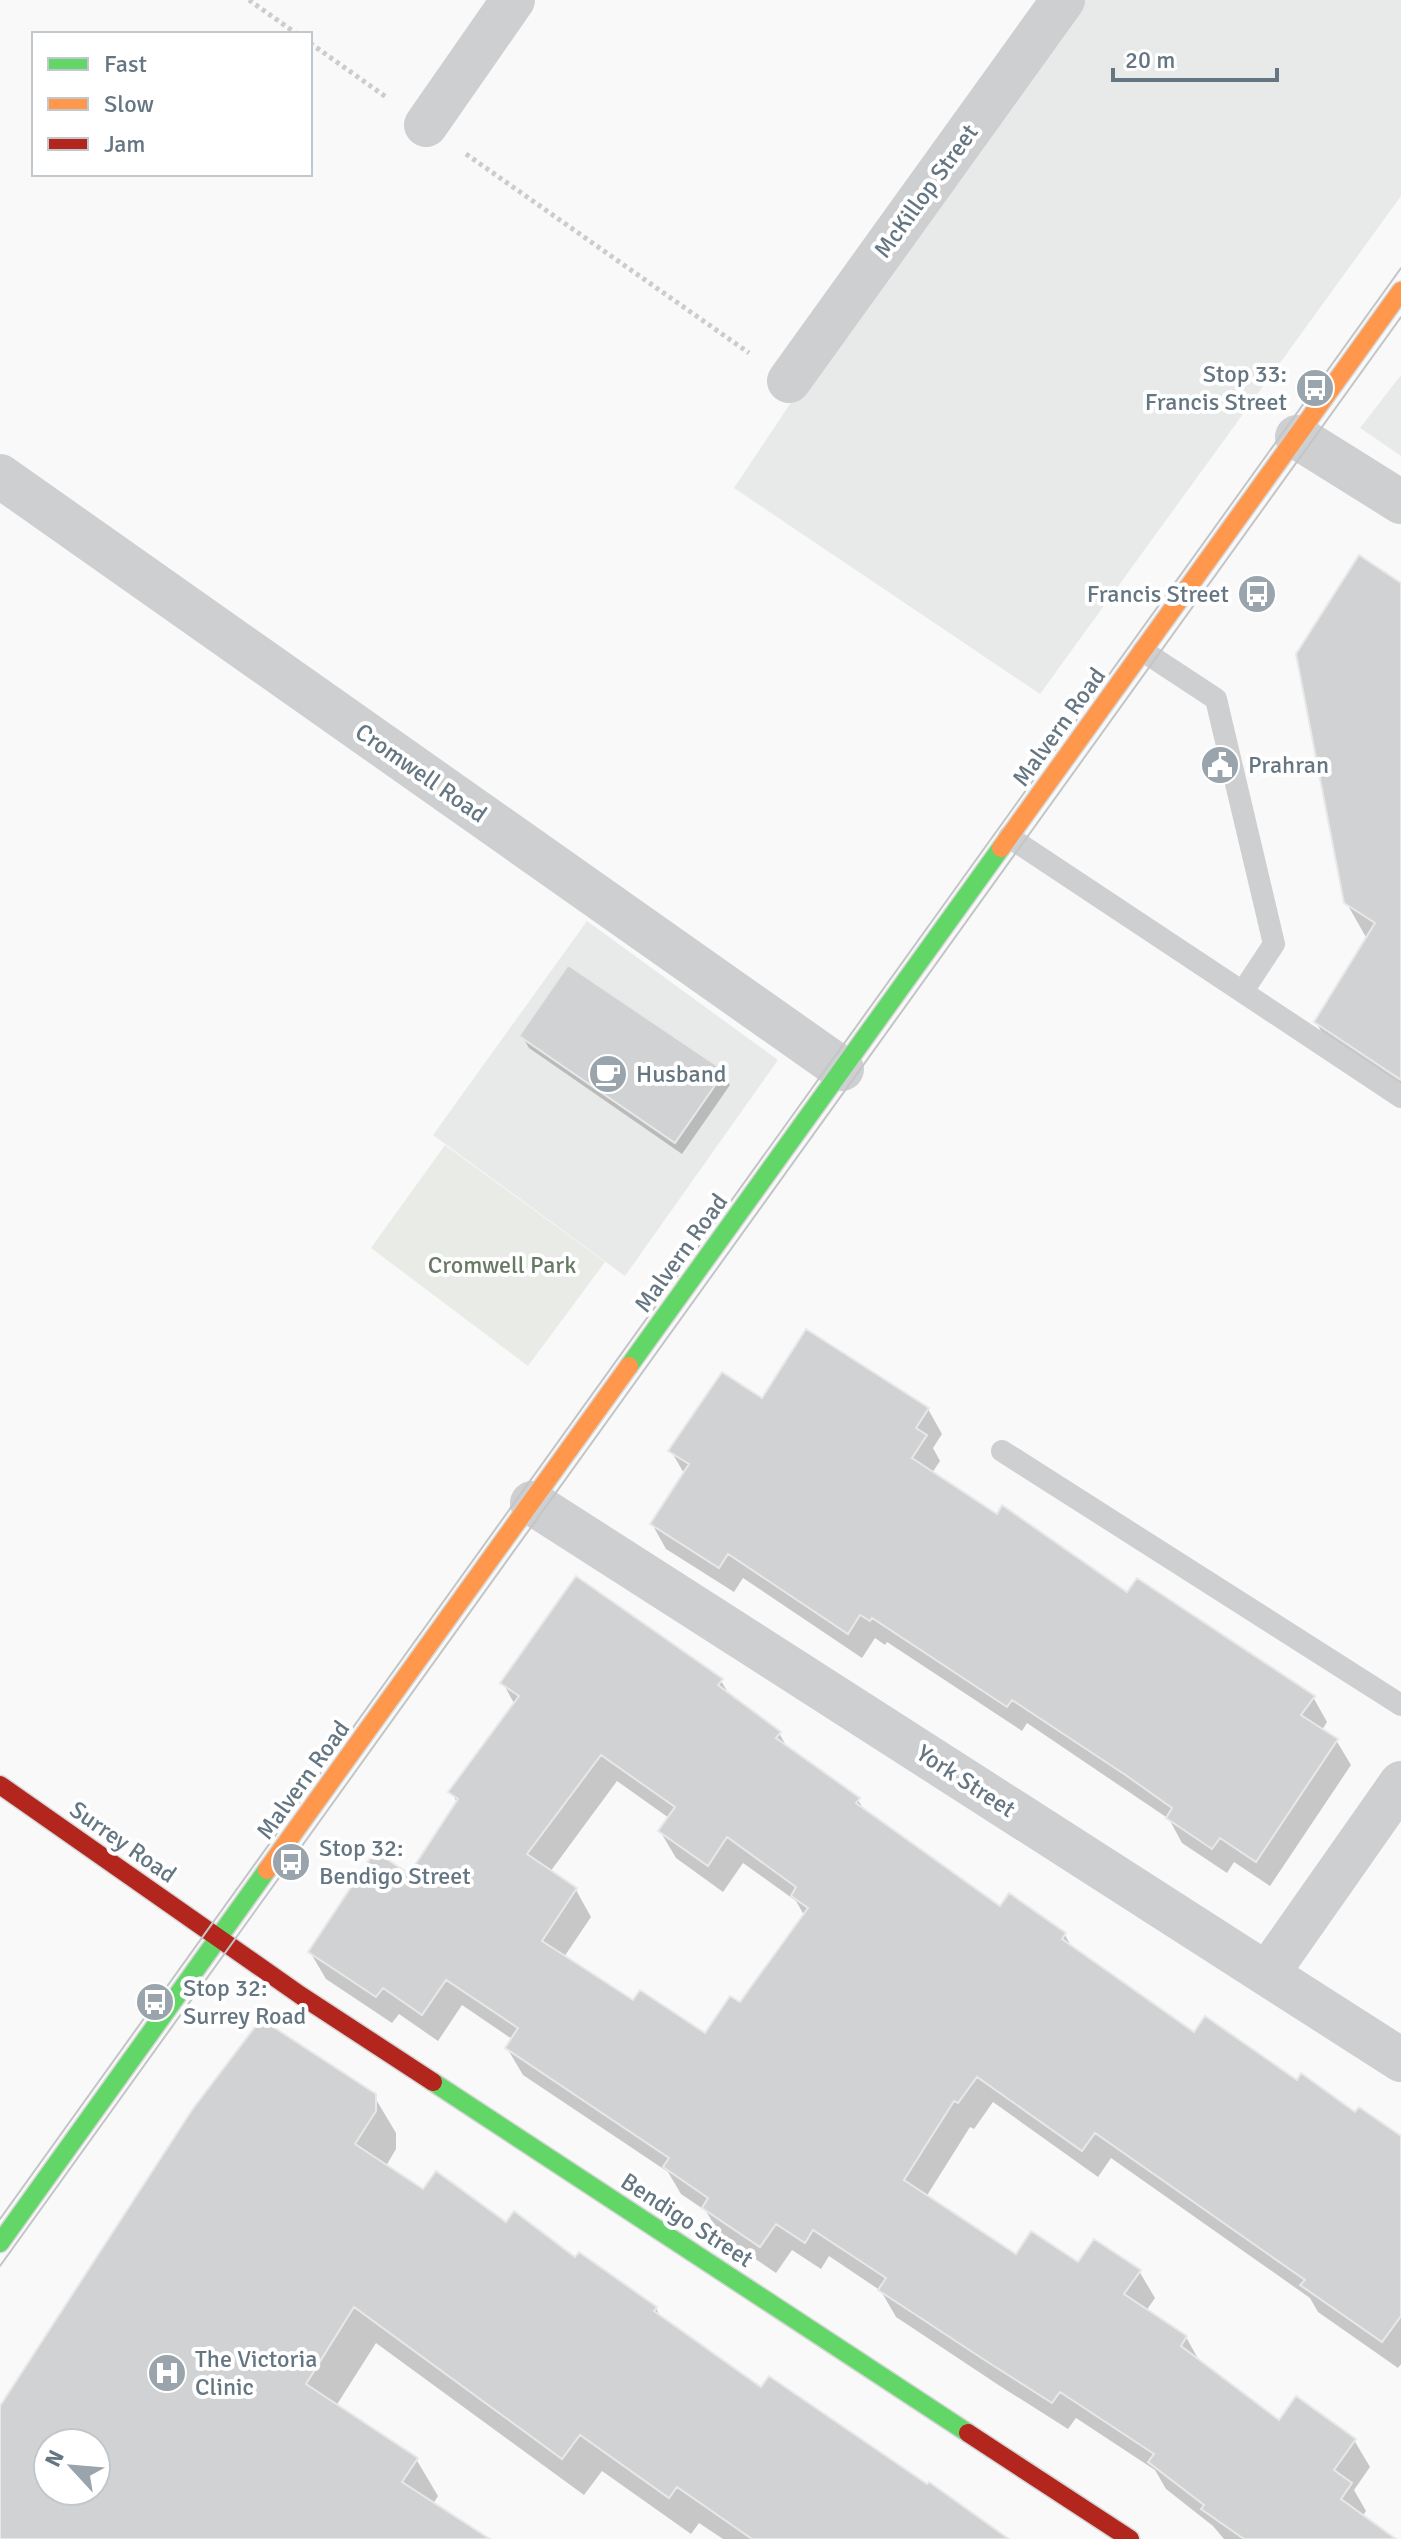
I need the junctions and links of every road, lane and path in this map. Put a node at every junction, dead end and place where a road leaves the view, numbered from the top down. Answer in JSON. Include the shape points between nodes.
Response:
{"nodes":[{"id":1,"x":249,"y":0,"type":"edge"},
{"id":2,"x":513,"y":0,"type":"edge"},
{"id":3,"x":1063,"y":0,"type":"edge"},
{"id":4,"x":294,"y":32,"type":"edge"},
{"id":5,"x":312,"y":44,"type":"edge"},
{"id":6,"x":426,"y":125,"type":"junction"},
{"id":7,"x":1401,"y":291,"type":"edge"},
{"id":8,"x":789,"y":381,"type":"joint"},
{"id":9,"x":1297,"y":437,"type":"junction"},
{"id":10,"x":0,"y":476,"type":"edge"},
{"id":11,"x":1401,"y":502,"type":"edge"},
{"id":12,"x":1143,"y":651,"type":"junction"},
{"id":13,"x":1009,"y":837,"type":"junction"},
{"id":14,"x":1243,"y":991,"type":"junction"},
{"id":15,"x":842,"y":1069,"type":"junction"},
{"id":16,"x":1401,"y":1097,"type":"edge"},
{"id":17,"x":1002,"y":1451,"type":"dead end"},
{"id":18,"x":532,"y":1503,"type":"junction"},
{"id":19,"x":1401,"y":1705,"type":"edge"},
{"id":20,"x":1401,"y":1783,"type":"edge"},
{"id":21,"x":0,"y":1785,"type":"edge"},
{"id":22,"x":219,"y":1939,"type":"junction"},
{"id":23,"x":1267,"y":1974,"type":"junction"},
{"id":24,"x":1401,"y":2060,"type":"edge"},
{"id":25,"x":0,"y":2243,"type":"edge"},
{"id":26,"x":1130,"y":2539,"type":"edge"}],
"edges":[{"from":1,"to":4,"type":"path"},
{"from":2,"to":6,"type":"street"},
{"from":3,"to":8,"type":"street","name":"McKillop Street"},
{"from":5,"to":6,"type":"path"},
{"from":6,"to":8,"type":"path"},
{"from":7,"to":9,"type":"main road","name":"Malvern Road"},
{"from":9,"to":11,"type":"street"},
{"from":9,"to":12,"type":"main road","name":"Malvern Road"},
{"from":10,"to":15,"type":"street","name":"Cromwell Road"},
{"from":12,"to":13,"type":"main road","name":"Malvern Road"},
{"from":12,"to":14,"type":"lane","via":[[1216,699],[1274,944]]},
{"from":13,"to":14,"type":"lane"},
{"from":13,"to":15,"type":"main road","name":"Malvern Road"},
{"from":14,"to":16,"type":"lane"},
{"from":15,"to":18,"type":"main road","name":"Malvern Road"},
{"from":17,"to":19,"type":"lane"},
{"from":18,"to":22,"type":"main road","name":"Malvern Road"},
{"from":18,"to":23,"type":"street","name":"York Street"},
{"from":20,"to":23,"type":"street"},
{"from":21,"to":22,"type":"main road","name":"Surrey Road"},
{"from":22,"to":25,"type":"main road","name":"Malvern Road"},
{"from":22,"to":26,"type":"main road","name":"Bendigo Street"},
{"from":23,"to":24,"type":"street","name":"York Street"}]}
